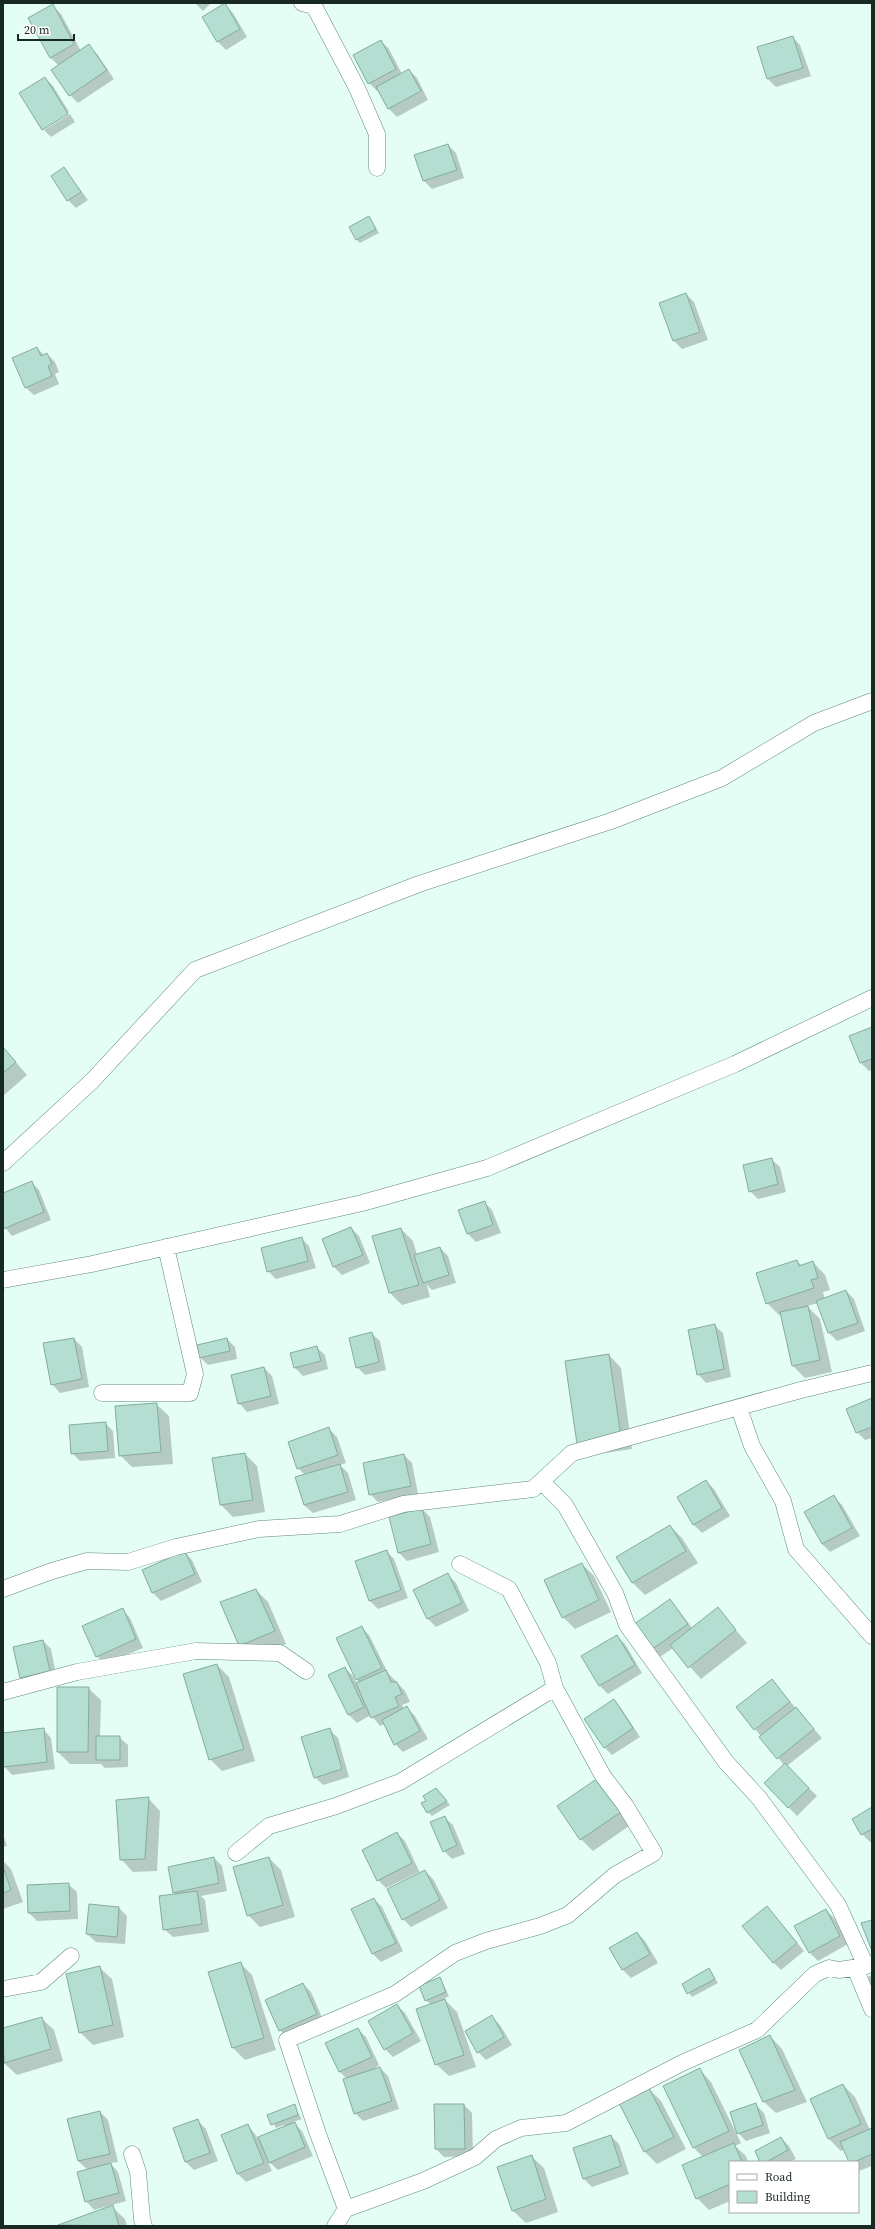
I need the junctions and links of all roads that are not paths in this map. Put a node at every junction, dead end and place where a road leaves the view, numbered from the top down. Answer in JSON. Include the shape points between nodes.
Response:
{"nodes":[{"id":1,"x":302,"y":3,"type":"edge"},
{"id":2,"x":377,"y":168,"type":"dead end"},
{"id":3,"x":872,"y":702,"type":"edge"},
{"id":4,"x":872,"y":998,"type":"edge"},
{"id":5,"x":3,"y":1163,"type":"edge"},
{"id":6,"x":166,"y":1247,"type":"junction"},
{"id":7,"x":3,"y":1280,"type":"edge"},
{"id":8,"x":872,"y":1373,"type":"edge"},
{"id":9,"x":102,"y":1393,"type":"dead end"},
{"id":10,"x":739,"y":1408,"type":"junction"},
{"id":11,"x":542,"y":1482,"type":"junction"},
{"id":12,"x":460,"y":1564,"type":"dead end"},
{"id":13,"x":3,"y":1589,"type":"edge"},
{"id":14,"x":872,"y":1636,"type":"edge"},
{"id":15,"x":306,"y":1671,"type":"dead end"},
{"id":16,"x":554,"y":1688,"type":"junction"},
{"id":17,"x":3,"y":1692,"type":"edge"},
{"id":18,"x":236,"y":1853,"type":"dead end"},
{"id":19,"x":71,"y":1956,"type":"dead end"},
{"id":20,"x":864,"y":1966,"type":"edge"},
{"id":21,"x":3,"y":1989,"type":"edge"},
{"id":22,"x":872,"y":2009,"type":"edge"},
{"id":23,"x":132,"y":2154,"type":"dead end"},
{"id":24,"x":346,"y":2209,"type":"junction"},
{"id":25,"x":144,"y":2226,"type":"edge"},
{"id":26,"x":335,"y":2226,"type":"edge"}],
"edges":[{"from":1,"to":2,"type":"street","via":[[314,6],[357,88],[377,134]]},
{"from":3,"to":5,"type":"street","via":[[814,723],[722,778],[611,821],[419,884],[195,970],[92,1081]]},
{"from":4,"to":6,"type":"street","via":[[735,1064],[486,1168],[362,1203]]},
{"from":6,"to":7,"type":"street"},
{"from":6,"to":9,"type":"street","via":[[195,1374],[190,1393]]},
{"from":8,"to":10,"type":"street"},
{"from":10,"to":11,"type":"street","via":[[572,1453]]},
{"from":10,"to":14,"type":"street","via":[[752,1446],[783,1501],[796,1549]]},
{"from":11,"to":13,"type":"street","via":[[533,1489],[403,1504],[340,1524],[259,1529],[176,1547],[128,1562],[87,1562],[52,1571]]},
{"from":11,"to":20,"type":"street","via":[[565,1505],[615,1593],[627,1625],[726,1762],[759,1798],[838,1905]]},
{"from":12,"to":16,"type":"street","via":[[509,1589],[548,1663]]},
{"from":15,"to":17,"type":"street","via":[[280,1653],[196,1651],[77,1672]]},
{"from":16,"to":18,"type":"street","via":[[400,1782],[336,1806],[269,1826]]},
{"from":16,"to":24,"type":"street","via":[[603,1776],[625,1805],[654,1853],[615,1875],[568,1915],[455,1953],[395,1994],[287,2040]]},
{"from":19,"to":21,"type":"street","via":[[41,1982]]},
{"from":20,"to":22,"type":"street"},
{"from":20,"to":24,"type":"street","via":[[829,1968],[816,1974],[756,2030],[566,2123],[521,2128],[496,2139],[475,2157],[423,2181]]},
{"from":23,"to":25,"type":"street","via":[[138,2172]]},
{"from":24,"to":26,"type":"street"}]}
